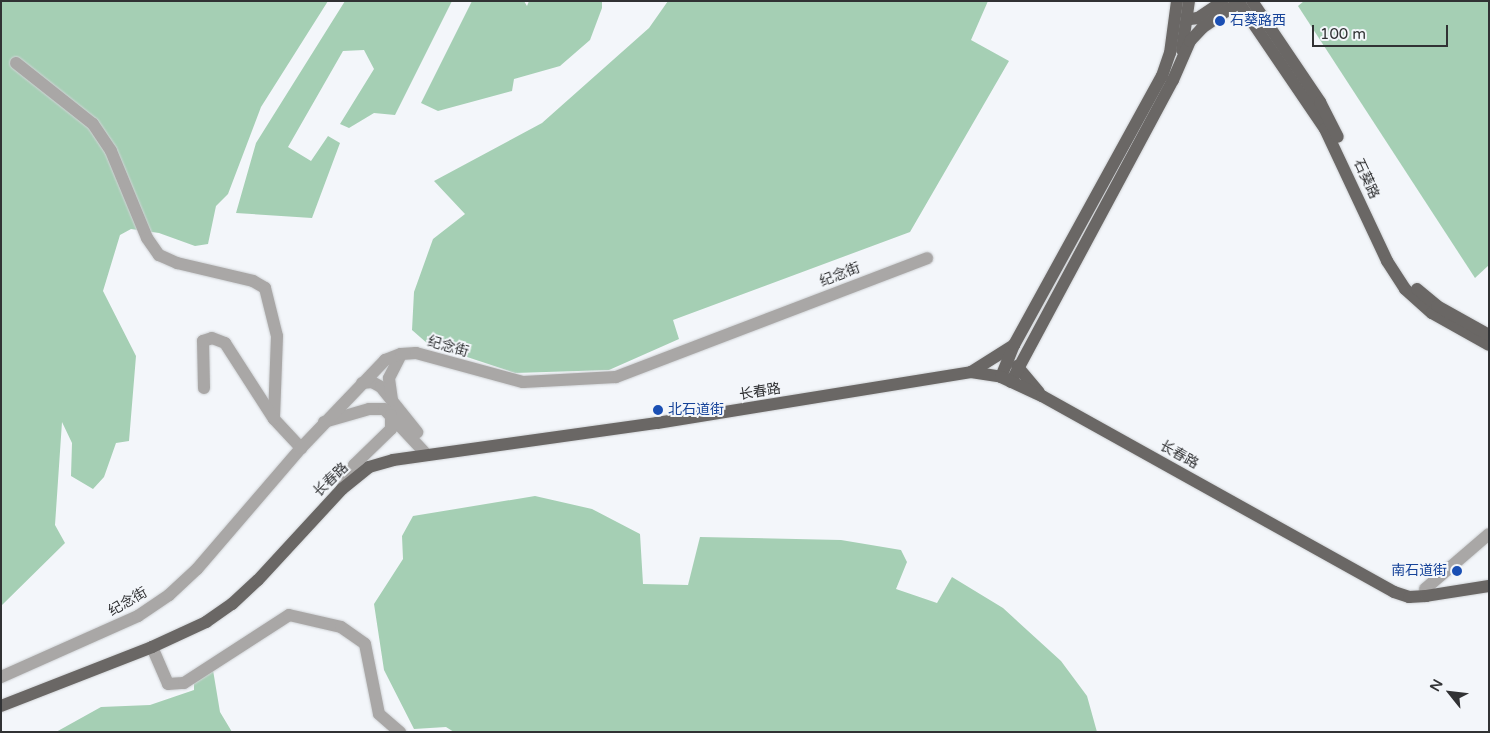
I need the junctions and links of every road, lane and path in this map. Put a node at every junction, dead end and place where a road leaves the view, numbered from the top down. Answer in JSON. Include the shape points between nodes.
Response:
{"nodes":[{"id":1,"x":1177,"y":1,"type":"edge"},
{"id":2,"x":1189,"y":1,"type":"edge"},
{"id":3,"x":1223,"y":1,"type":"edge"},
{"id":4,"x":1252,"y":1,"type":"edge"},
{"id":5,"x":1239,"y":2,"type":"edge"},
{"id":6,"x":1187,"y":16,"type":"junction"},
{"id":7,"x":1181,"y":57,"type":"junction"},
{"id":8,"x":16,"y":63,"type":"dead end"},
{"id":9,"x":927,"y":258,"type":"dead end"},
{"id":10,"x":1489,"y":334,"type":"edge"},
{"id":11,"x":1014,"y":345,"type":"junction"},
{"id":12,"x":1489,"y":345,"type":"edge"},
{"id":13,"x":401,"y":354,"type":"junction"},
{"id":14,"x":1017,"y":366,"type":"junction"},
{"id":15,"x":971,"y":372,"type":"junction"},
{"id":16,"x":1006,"y":380,"type":"junction"},
{"id":17,"x":362,"y":382,"type":"junction"},
{"id":18,"x":204,"y":388,"type":"dead end"},
{"id":19,"x":1042,"y":396,"type":"junction"},
{"id":20,"x":392,"y":400,"type":"junction"},
{"id":21,"x":391,"y":415,"type":"junction"},
{"id":22,"x":274,"y":420,"type":"junction"},
{"id":23,"x":324,"y":422,"type":"junction"},
{"id":24,"x":301,"y":448,"type":"junction"},
{"id":25,"x":424,"y":451,"type":"junction"},
{"id":26,"x":342,"y":489,"type":"junction"},
{"id":27,"x":1489,"y":534,"type":"edge"},
{"id":28,"x":1489,"y":586,"type":"edge"},
{"id":29,"x":1425,"y":589,"type":"dead end"},
{"id":30,"x":152,"y":647,"type":"junction"},
{"id":31,"x":1,"y":677,"type":"edge"},
{"id":32,"x":1,"y":706,"type":"edge"},
{"id":33,"x":400,"y":732,"type":"edge"}],
"edges":[{"from":1,"to":11,"type":"main road","via":[[1170,53],[1162,76]]},
{"from":2,"to":6,"type":"main road"},
{"from":3,"to":6,"type":"main road","via":[[1198,18]]},
{"from":4,"to":10,"type":"main road","name":"石葵路","via":[[1332,123],[1402,272],[1437,306]]},
{"from":5,"to":7,"type":"main road","via":[[1202,28]]},
{"from":5,"to":12,"type":"main road","name":"石葵路","via":[[1325,129],[1387,261],[1405,289],[1432,313]]},
{"from":6,"to":7,"type":"main road"},
{"from":7,"to":14,"type":"main road","via":[[1173,80]]},
{"from":8,"to":22,"type":"street","via":[[92,124],[112,150],[146,238],[159,255],[177,264],[253,281],[265,288],[277,336]]},
{"from":9,"to":13,"type":"street","name":"纪念街","via":[[616,377],[523,382],[416,353]]},
{"from":11,"to":15,"type":"main road"},
{"from":11,"to":16,"type":"main road"},
{"from":13,"to":17,"type":"street","name":"纪念街","via":[[385,360]]},
{"from":13,"to":20,"type":"street","via":[[390,378]]},
{"from":14,"to":16,"type":"main road"},
{"from":14,"to":19,"type":"main road"},
{"from":15,"to":16,"type":"main road","name":"长春路"},
{"from":15,"to":25,"type":"main road","name":"长春路","via":[[657,423]]},
{"from":16,"to":19,"type":"main road","name":"长春路"},
{"from":17,"to":20,"type":"street","via":[[372,382]]},
{"from":17,"to":23,"type":"street","name":"纪念街"},
{"from":18,"to":22,"type":"street","via":[[203,342],[212,338],[225,343]]},
{"from":19,"to":28,"type":"main road","name":"长春路","via":[[1394,592],[1409,597],[1426,596]]},
{"from":20,"to":25,"type":"street","via":[[414,428]]},
{"from":21,"to":23,"type":"street","via":[[378,408]]},
{"from":21,"to":25,"type":"street"},
{"from":21,"to":26,"type":"street","via":[[391,429],[354,464]]},
{"from":22,"to":24,"type":"street"},
{"from":23,"to":24,"type":"street","name":"纪念街"},
{"from":24,"to":31,"type":"street","name":"纪念街","via":[[197,569],[169,594],[138,616]]},
{"from":25,"to":26,"type":"main road","name":"长春路","via":[[369,467]]},
{"from":26,"to":30,"type":"main road","name":"长春路","via":[[232,604],[206,622]]},
{"from":27,"to":29,"type":"street"},
{"from":30,"to":32,"type":"main road","name":"长春路"},
{"from":30,"to":33,"type":"street","via":[[168,684],[184,682],[289,615],[341,627],[365,644],[380,714]]}]}
